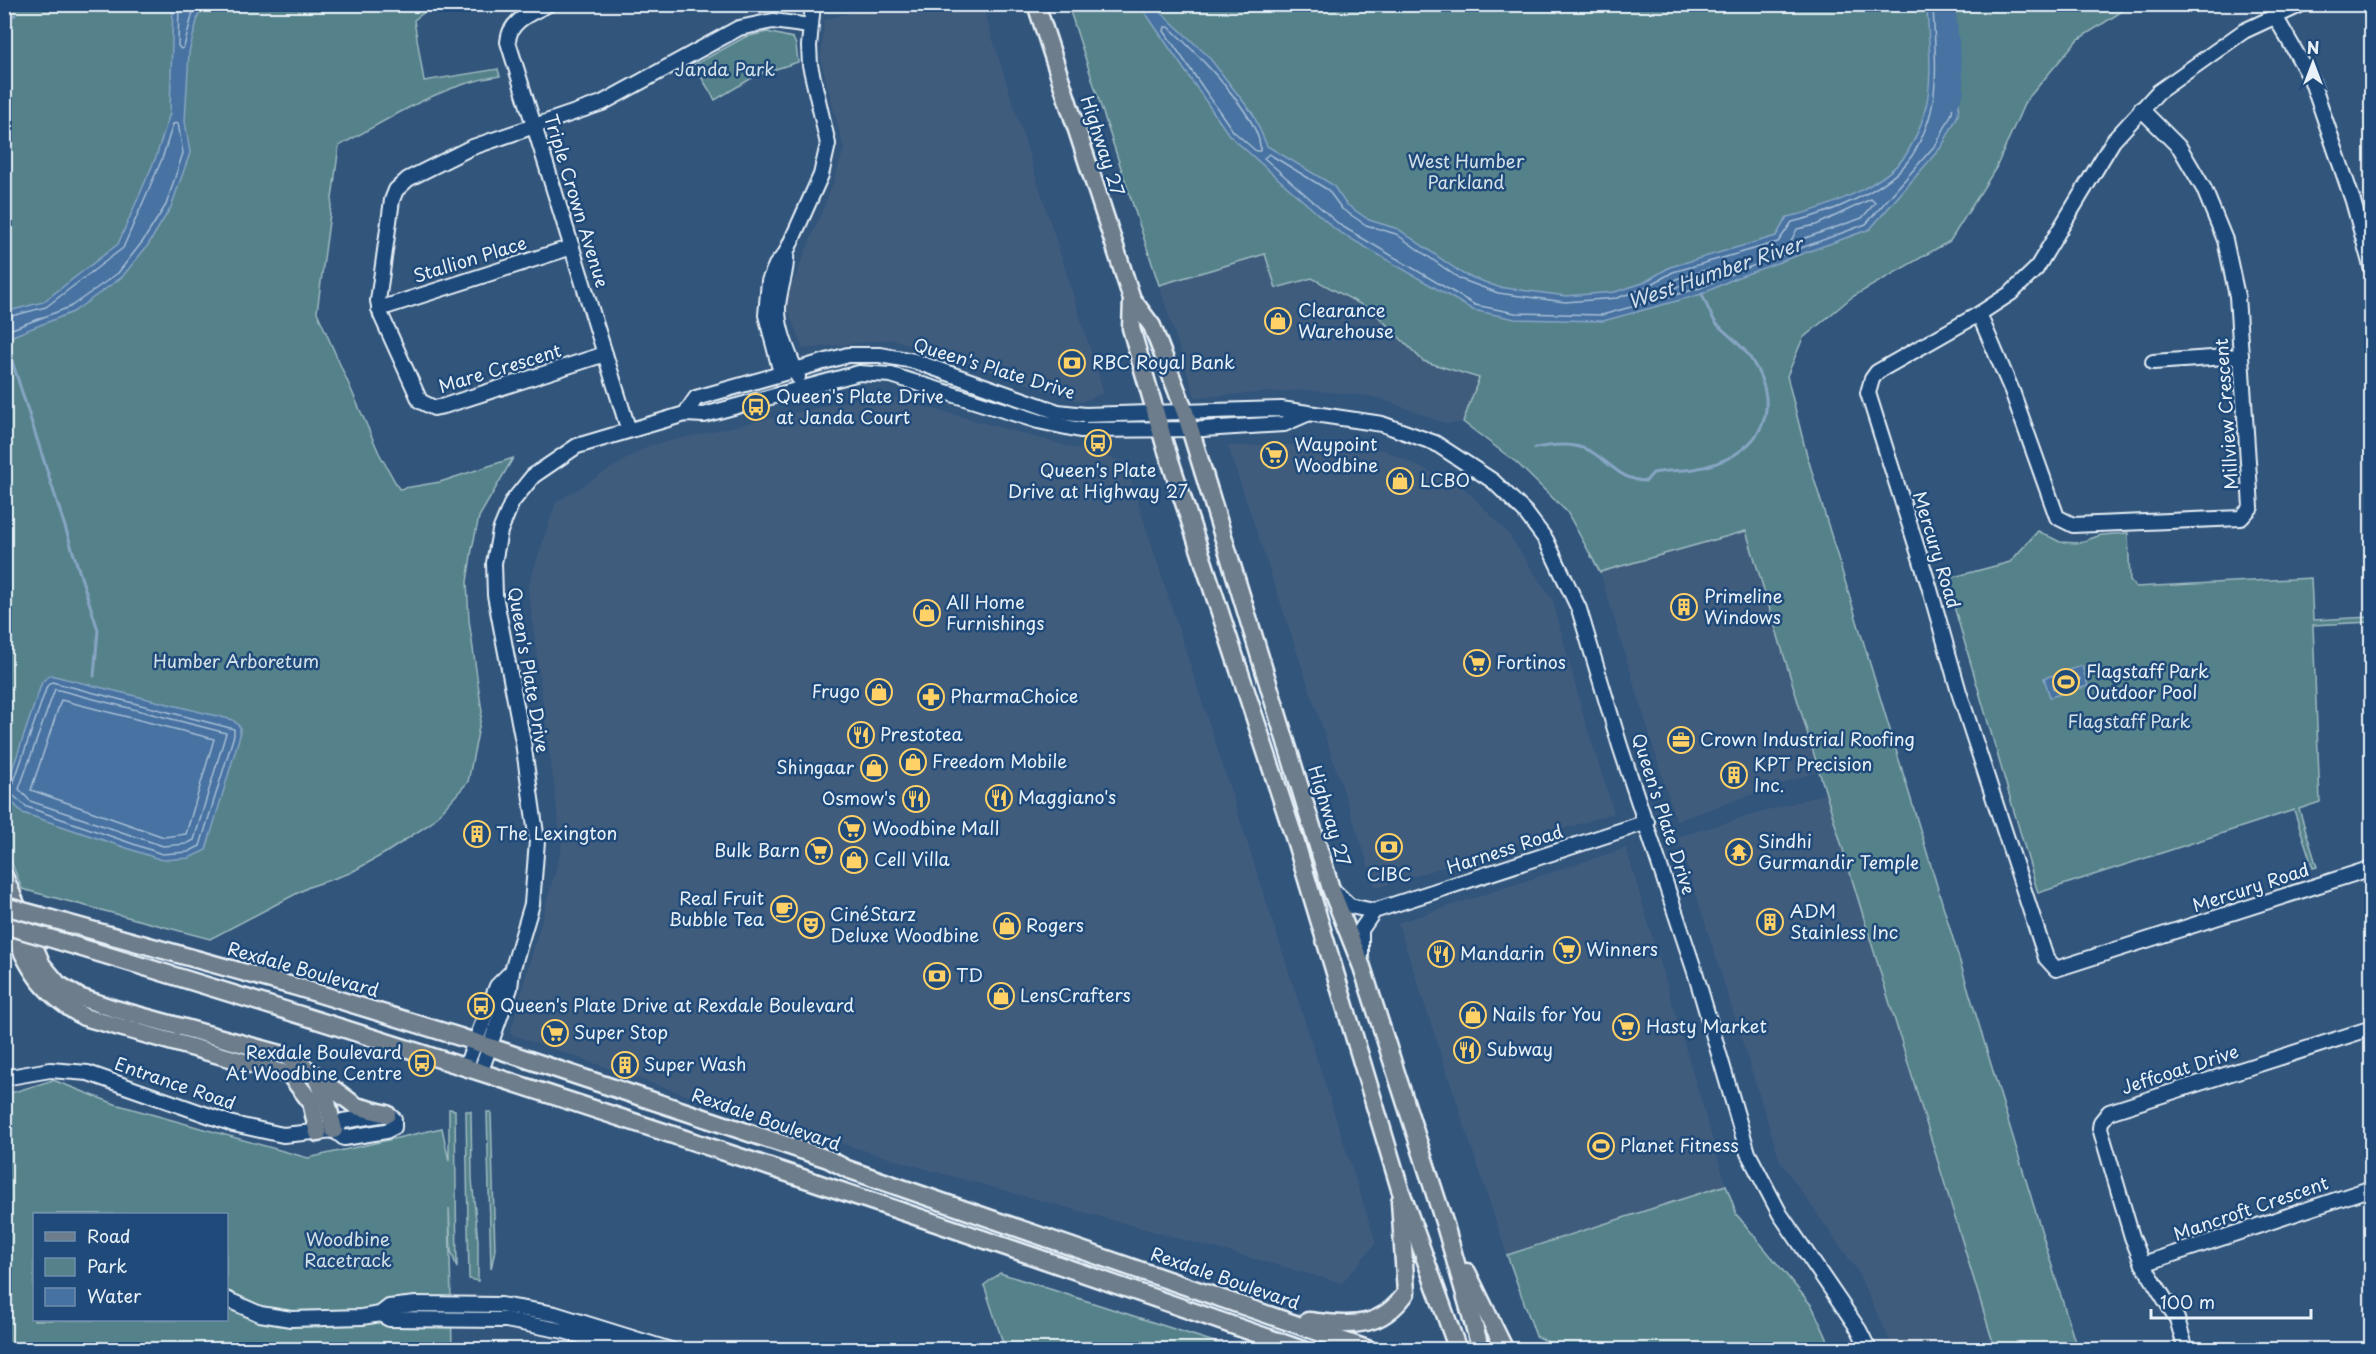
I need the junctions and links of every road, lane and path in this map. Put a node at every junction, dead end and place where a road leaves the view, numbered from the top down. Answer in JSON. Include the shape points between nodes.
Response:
{"nodes":[{"id":1,"x":549,"y":4,"type":"edge"},
{"id":2,"x":813,"y":4,"type":"edge"},
{"id":3,"x":1036,"y":4,"type":"edge"},
{"id":4,"x":2302,"y":4,"type":"edge"},
{"id":5,"x":2275,"y":16,"type":"junction"},
{"id":6,"x":810,"y":26,"type":"junction"},
{"id":7,"x":2141,"y":109,"type":"junction"},
{"id":8,"x":534,"y":125,"type":"junction"},
{"id":9,"x":572,"y":247,"type":"junction"},
{"id":10,"x":2372,"y":270,"type":"edge"},
{"id":11,"x":1132,"y":299,"type":"junction"},
{"id":12,"x":379,"y":309,"type":"junction"},
{"id":13,"x":1979,"y":314,"type":"junction"},
{"id":14,"x":606,"y":354,"type":"junction"},
{"id":15,"x":2241,"y":356,"type":"junction"},
{"id":16,"x":2153,"y":362,"type":"dead end"},
{"id":17,"x":788,"y":371,"type":"junction"},
{"id":18,"x":974,"y":383,"type":"junction"},
{"id":19,"x":801,"y":388,"type":"junction"},
{"id":20,"x":969,"y":399,"type":"junction"},
{"id":21,"x":685,"y":414,"type":"junction"},
{"id":22,"x":1187,"y":420,"type":"junction"},
{"id":23,"x":1158,"y":421,"type":"junction"},
{"id":24,"x":628,"y":428,"type":"junction"},
{"id":25,"x":1647,"y":822,"type":"junction"},
{"id":26,"x":2372,"y":868,"type":"edge"},
{"id":27,"x":4,"y":876,"type":"edge"},
{"id":28,"x":1331,"y":889,"type":"junction"},
{"id":29,"x":4,"y":906,"type":"edge"},
{"id":30,"x":4,"y":911,"type":"edge"},
{"id":31,"x":1374,"y":911,"type":"junction"},
{"id":32,"x":4,"y":925,"type":"edge"},
{"id":33,"x":1362,"y":967,"type":"junction"},
{"id":34,"x":300,"y":988,"type":"junction"},
{"id":35,"x":291,"y":1010,"type":"junction"},
{"id":36,"x":2372,"y":1028,"type":"edge"},
{"id":37,"x":482,"y":1045,"type":"junction"},
{"id":38,"x":473,"y":1068,"type":"junction"},
{"id":39,"x":316,"y":1077,"type":"junction"},
{"id":40,"x":4,"y":1078,"type":"edge"},
{"id":41,"x":387,"y":1114,"type":"joint"},
{"id":42,"x":326,"y":1132,"type":"junction"},
{"id":43,"x":2372,"y":1188,"type":"edge"},
{"id":44,"x":1400,"y":1189,"type":"junction"},
{"id":45,"x":1445,"y":1225,"type":"junction"},
{"id":46,"x":2143,"y":1264,"type":"junction"},
{"id":47,"x":228,"y":1300,"type":"edge"},
{"id":48,"x":380,"y":1314,"type":"junction"},
{"id":49,"x":1281,"y":1319,"type":"junction"},
{"id":50,"x":627,"y":1350,"type":"edge"},
{"id":51,"x":671,"y":1350,"type":"edge"},
{"id":52,"x":1303,"y":1350,"type":"edge"},
{"id":53,"x":1370,"y":1350,"type":"edge"},
{"id":54,"x":1458,"y":1350,"type":"edge"},
{"id":55,"x":1481,"y":1350,"type":"edge"},
{"id":56,"x":1505,"y":1350,"type":"edge"},
{"id":57,"x":1869,"y":1350,"type":"edge"},
{"id":58,"x":2186,"y":1350,"type":"edge"}],
"edges":[{"from":1,"to":8,"type":"street","name":"Triple Crown Avenue","via":[[519,20],[508,38]]},
{"from":2,"to":6,"type":"street"},
{"from":3,"to":11,"type":"main road","name":"Highway 27"},
{"from":4,"to":5,"type":"street","name":"Mercury Road"},
{"from":5,"to":7,"type":"street","name":"Mercury Road","via":[[2215,52],[2158,92]]},
{"from":5,"to":10,"type":"street","via":[[2311,79]]},
{"from":6,"to":8,"type":"street","name":"Mare Crescent","via":[[765,22],[739,28],[602,104]]},
{"from":6,"to":17,"type":"street","via":[[810,65],[827,129],[827,153],[786,253],[779,322]]},
{"from":7,"to":13,"type":"street","name":"Mercury Road","via":[[2113,141],[2036,269]]},
{"from":7,"to":15,"type":"street","name":"Millview Crescent","via":[[2180,148],[2204,189],[2225,240],[2237,296]]},
{"from":8,"to":9,"type":"street","name":"Triple Crown Avenue"},
{"from":8,"to":12,"type":"street","name":"Mare Crescent","via":[[482,142],[402,183],[392,200],[378,292]]},
{"from":9,"to":12,"type":"street","name":"Stallion Place"},
{"from":9,"to":14,"type":"street","name":"Triple Crown Avenue"},
{"from":11,"to":22,"type":"main road","name":"Highway 27","via":[[1152,326]]},
{"from":11,"to":23,"type":"main road","name":"Highway 27","via":[[1131,328]]},
{"from":12,"to":14,"type":"street","name":"Mare Crescent","via":[[420,401],[434,408]]},
{"from":13,"to":15,"type":"street","name":"Millview Crescent","via":[[2013,391],[2057,517],[2073,525],[2241,518],[2251,507]]},
{"from":13,"to":26,"type":"street","name":"Mercury Road","via":[[1877,372],[1868,393],[1959,692],[2046,958],[2056,969],[2068,967]]},
{"from":14,"to":24,"type":"street","name":"Triple Crown Avenue"},
{"from":15,"to":16,"type":"street"},
{"from":17,"to":18,"type":"street","name":"Queen's Plate Drive","via":[[848,355],[880,355],[914,361]]},
{"from":17,"to":19,"type":"street"},
{"from":17,"to":21,"type":"street","name":"Queen's Plate Drive","via":[[696,398]]},
{"from":18,"to":20,"type":"street"},
{"from":18,"to":23,"type":"street","name":"Queen's Plate Drive","via":[[1058,412]]},
{"from":19,"to":20,"type":"street","name":"Queen's Plate Drive","via":[[859,373],[880,374]]},
{"from":19,"to":21,"type":"street","name":"Queen's Plate Drive","via":[[704,415]]},
{"from":20,"to":23,"type":"street","name":"Queen's Plate Drive","via":[[1080,430]]},
{"from":21,"to":24,"type":"street","name":"Queen's Plate Drive"},
{"from":22,"to":23,"type":"street","name":"Queen's Plate Drive"},
{"from":22,"to":25,"type":"street","name":"Queen's Plate Drive","via":[[1284,424],[1306,414],[1382,424],[1435,443],[1493,481],[1525,512],[1546,540],[1579,609]]},
{"from":22,"to":28,"type":"main road","name":"Highway 27"},
{"from":23,"to":44,"type":"main road","name":"Highway 27","via":[[1296,843]]},
{"from":24,"to":37,"type":"street","name":"Queen's Plate Drive","via":[[577,446],[533,476],[512,502],[500,531],[494,563],[495,596],[537,841],[534,895],[510,988]]},
{"from":25,"to":31,"type":"street","name":"Harness Road"},
{"from":25,"to":57,"type":"street","name":"Queen's Plate Drive","via":[[1748,1154],[1780,1214]]},
{"from":27,"to":39,"type":"main road","via":[[42,965],[58,984],[79,997],[115,1009],[284,1055]]},
{"from":28,"to":31,"type":"street","via":[[1350,906]]},
{"from":28,"to":33,"type":"main road","name":"Highway 27"},
{"from":29,"to":34,"type":"main road","name":"Rexdale Boulevard","bridge":true},
{"from":30,"to":42,"type":"main road","via":[[29,966],[44,988],[62,1004],[84,1017],[290,1075],[311,1102]]},
{"from":31,"to":33,"type":"street","via":[[1361,930]]},
{"from":32,"to":35,"type":"main road","bridge":true},
{"from":33,"to":45,"type":"main road","name":"Highway 27"},
{"from":34,"to":35,"type":"main road"},
{"from":34,"to":37,"type":"main road","name":"Rexdale Boulevard"},
{"from":35,"to":38,"type":"main road"},
{"from":36,"to":46,"type":"street","name":"Jeffcoat Drive","via":[[2109,1112],[2100,1128]]},
{"from":37,"to":38,"type":"street","name":"Queen's Plate Drive"},
{"from":37,"to":49,"type":"main road","name":"Rexdale Boulevard","via":[[828,1159]]},
{"from":38,"to":52,"type":"main road","via":[[1035,1255]]},
{"from":39,"to":41,"type":"main road","via":[[357,1106]]},
{"from":39,"to":42,"type":"main road","via":[[327,1102]]},
{"from":40,"to":42,"type":"street","name":"Entrance Road","via":[[50,1070],[88,1073],[233,1124],[283,1135]]},
{"from":41,"to":42,"type":"street","name":"Entrance Road","via":[[395,1123],[386,1131],[344,1138]]},
{"from":43,"to":46,"type":"street","name":"Mancroft Crescent"},
{"from":44,"to":49,"type":"main road","via":[[1406,1293],[1394,1309],[1368,1323]]},
{"from":44,"to":54,"type":"main road","name":"Highway 27"},
{"from":45,"to":55,"type":"main road","name":"Highway 27"},
{"from":45,"to":56,"type":"main road"},
{"from":46,"to":58,"type":"street","name":"Jeffcoat Drive","via":[[2177,1319]]},
{"from":47,"to":48,"type":"street","via":[[274,1318]]},
{"from":48,"to":50,"type":"street","via":[[389,1319],[506,1320],[564,1330]]},
{"from":48,"to":51,"type":"street","via":[[389,1307],[416,1304],[500,1305],[555,1314]]},
{"from":49,"to":53,"type":"main road","name":"Rexdale Boulevard"}]}
